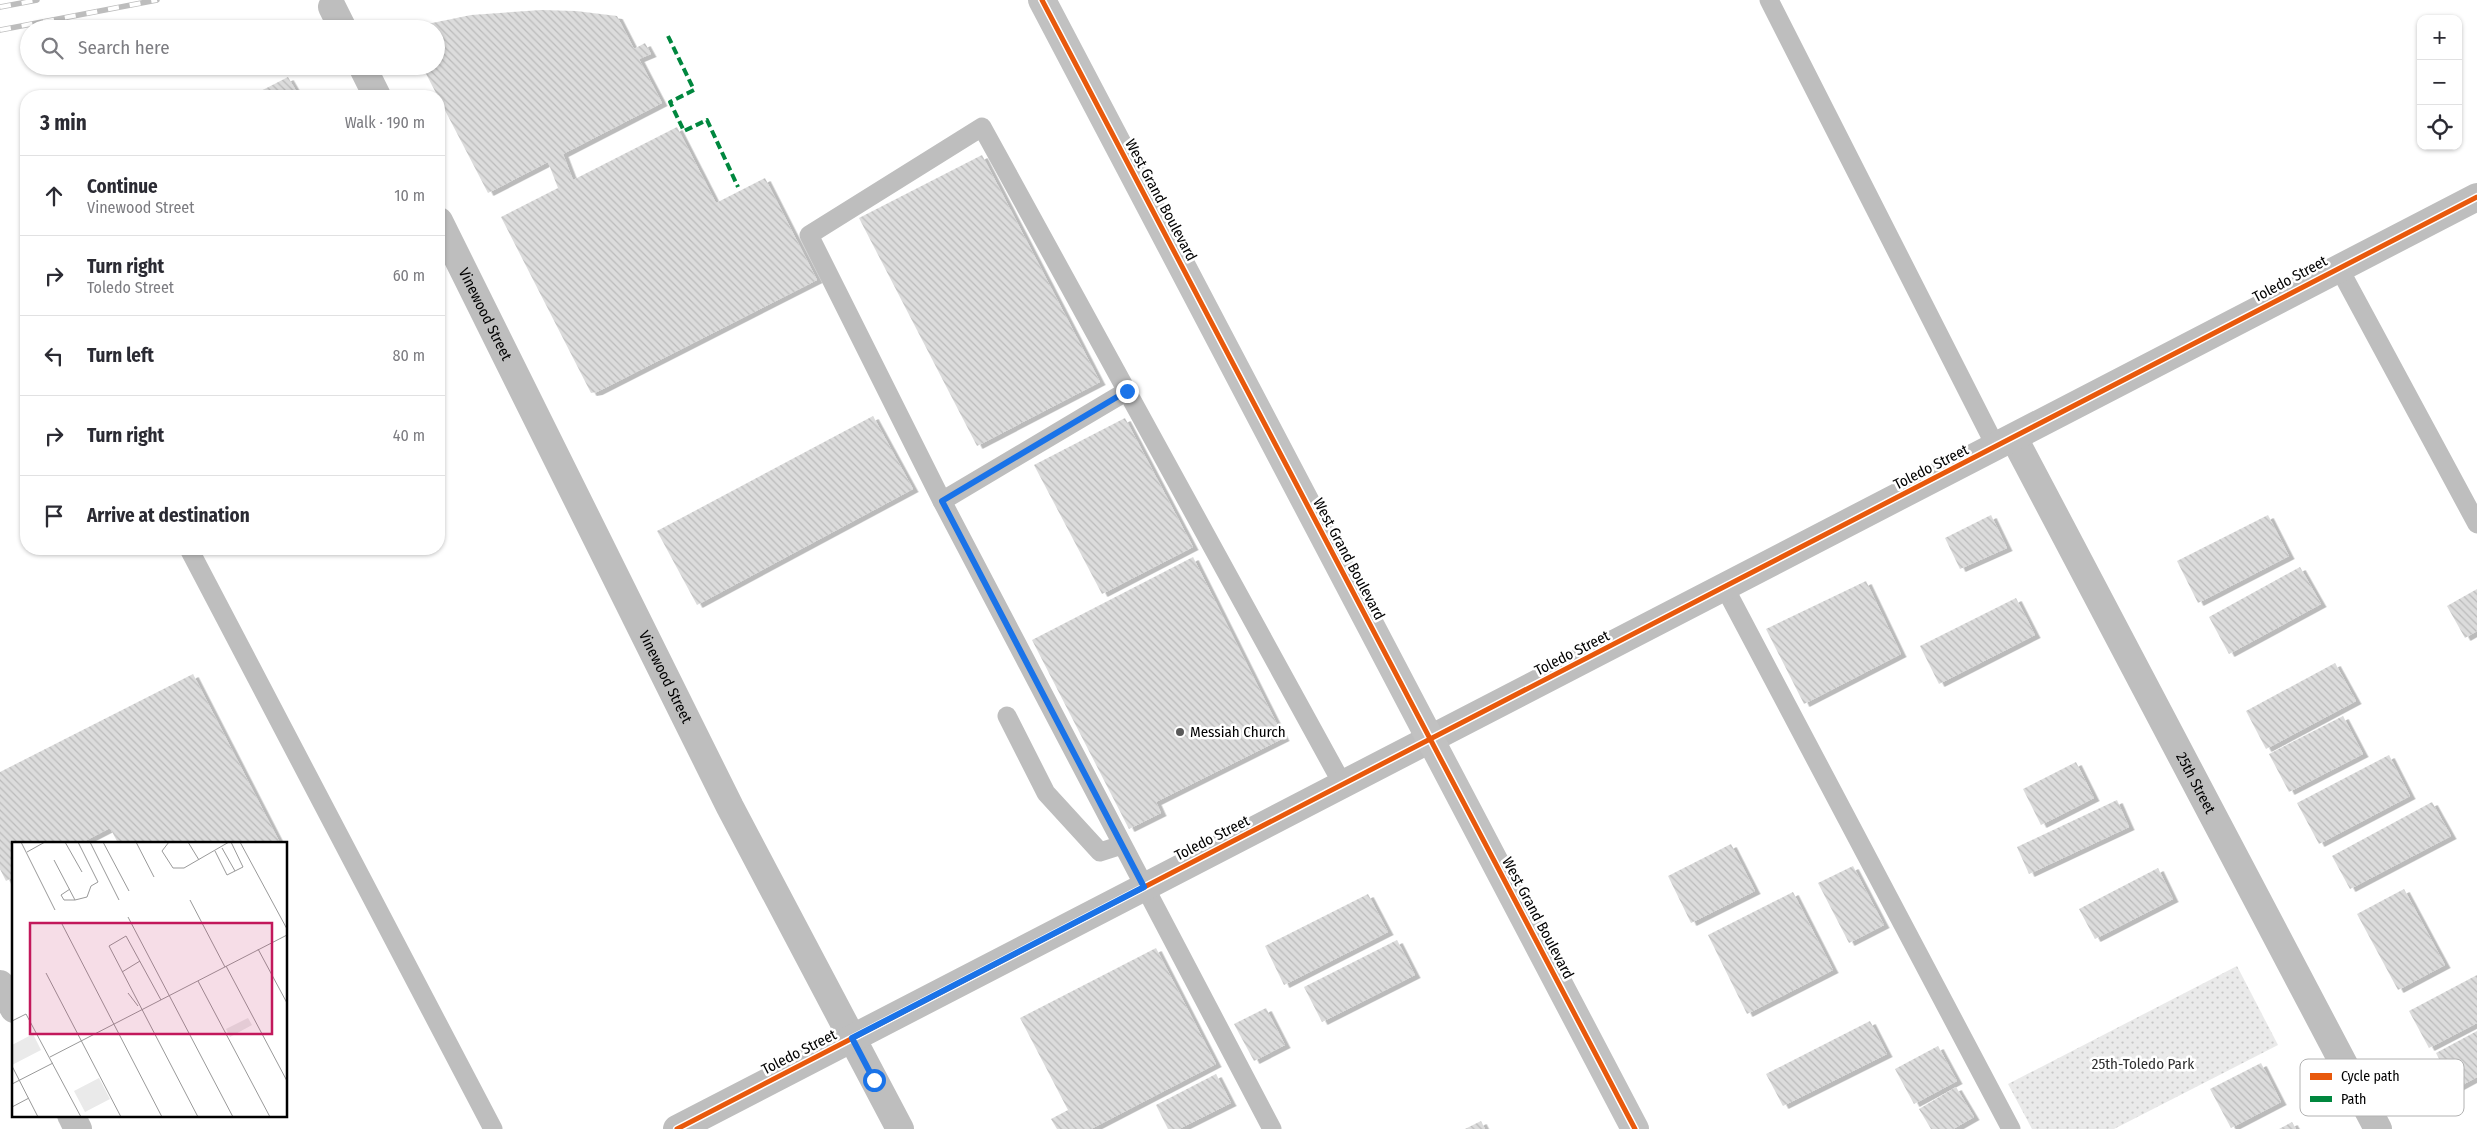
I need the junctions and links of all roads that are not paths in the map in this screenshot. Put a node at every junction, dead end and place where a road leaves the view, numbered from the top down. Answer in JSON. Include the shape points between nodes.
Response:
{"nodes":[{"id":1,"x":1042,"y":0,"type":"edge"},
{"id":2,"x":1769,"y":0,"type":"edge"},
{"id":3,"x":366,"y":75,"type":"edge"},
{"id":4,"x":374,"y":90,"type":"edge"},
{"id":5,"x":2477,"y":197,"type":"edge"},
{"id":6,"x":445,"y":233,"type":"edge"},
{"id":7,"x":2339,"y":268,"type":"junction"},
{"id":8,"x":1127,"y":391,"type":"junction"},
{"id":9,"x":2005,"y":443,"type":"junction"},
{"id":10,"x":942,"y":501,"type":"junction"},
{"id":11,"x":2477,"y":524,"type":"edge"},
{"id":12,"x":192,"y":555,"type":"edge"},
{"id":13,"x":1725,"y":588,"type":"junction"},
{"id":14,"x":1007,"y":716,"type":"dead end"},
{"id":15,"x":1430,"y":740,"type":"junction"},
{"id":16,"x":1343,"y":785,"type":"junction"},
{"id":17,"x":1122,"y":845,"type":"junction"},
{"id":18,"x":1144,"y":887,"type":"junction"},
{"id":19,"x":0,"y":984,"type":"edge"},
{"id":20,"x":12,"y":1005,"type":"edge"},
{"id":21,"x":852,"y":1038,"type":"junction"},
{"id":22,"x":2340,"y":1059,"type":"edge"},
{"id":23,"x":72,"y":1116,"type":"edge"},
{"id":24,"x":2371,"y":1116,"type":"edge"},
{"id":25,"x":78,"y":1129,"type":"edge"},
{"id":26,"x":493,"y":1129,"type":"edge"},
{"id":27,"x":677,"y":1129,"type":"edge"},
{"id":28,"x":900,"y":1129,"type":"edge"},
{"id":29,"x":1272,"y":1129,"type":"edge"},
{"id":30,"x":1635,"y":1129,"type":"edge"},
{"id":31,"x":2011,"y":1129,"type":"edge"},
{"id":32,"x":2378,"y":1129,"type":"edge"}],
"edges":[{"from":1,"to":15,"type":"street","name":"West Grand Boulevard"},
{"from":2,"to":9,"type":"lane"},
{"from":3,"to":4,"type":"street"},
{"from":5,"to":7,"type":"street","name":"Toledo Street"},
{"from":6,"to":21,"type":"street","name":"Vinewood Street","via":[[730,807]]},
{"from":7,"to":9,"type":"street","name":"Toledo Street"},
{"from":7,"to":11,"type":"lane"},
{"from":8,"to":10,"type":"lane"},
{"from":8,"to":10,"type":"lane","via":[[982,127],[809,235]]},
{"from":8,"to":16,"type":"lane"},
{"from":9,"to":13,"type":"street","name":"Toledo Street"},
{"from":9,"to":22,"type":"street","name":"25th Street"},
{"from":10,"to":17,"type":"lane"},
{"from":12,"to":26,"type":"lane"},
{"from":13,"to":15,"type":"street","name":"Toledo Street"},
{"from":13,"to":31,"type":"lane"},
{"from":14,"to":17,"type":"lane","via":[[1046,793],[1100,852]]},
{"from":15,"to":16,"type":"street","name":"Toledo Street"},
{"from":15,"to":30,"type":"street","name":"West Grand Boulevard"},
{"from":16,"to":18,"type":"street","name":"Toledo Street"},
{"from":17,"to":18,"type":"lane"},
{"from":18,"to":21,"type":"street","name":"Toledo Street"},
{"from":18,"to":29,"type":"lane"},
{"from":19,"to":20,"type":"street"},
{"from":21,"to":27,"type":"street","name":"Toledo Street"},
{"from":21,"to":28,"type":"street","name":"Vinewood Street"},
{"from":23,"to":25,"type":"street"},
{"from":24,"to":32,"type":"street","name":"25th Street"}]}
